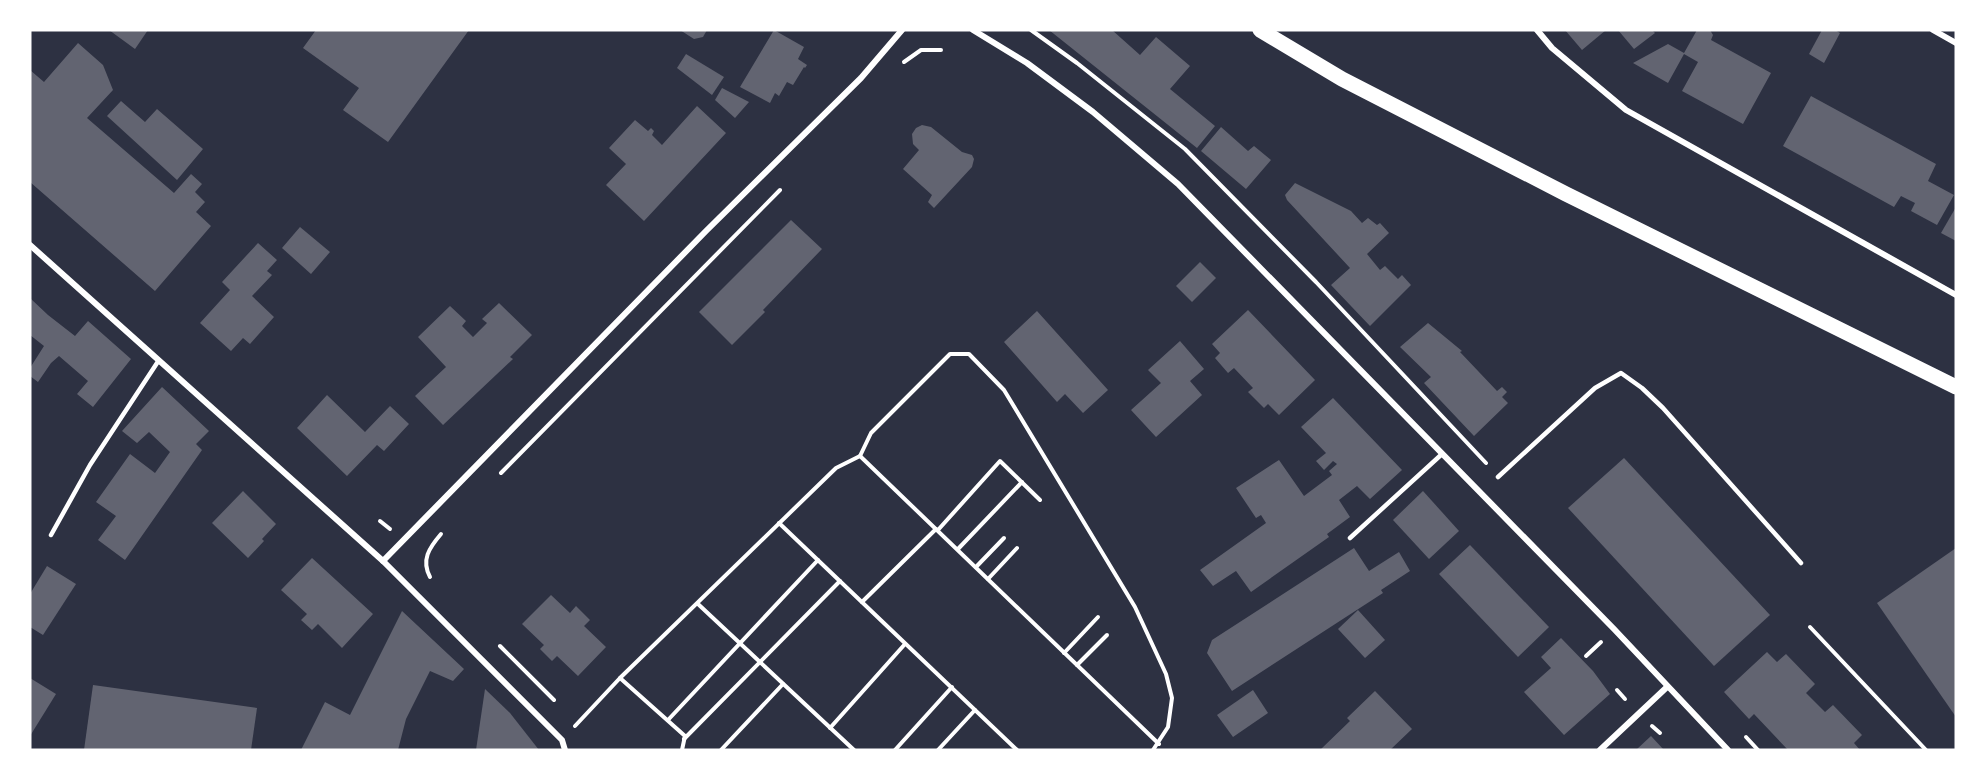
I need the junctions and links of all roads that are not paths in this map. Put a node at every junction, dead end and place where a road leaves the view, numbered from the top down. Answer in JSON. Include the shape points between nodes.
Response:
{"nodes":[{"id":1,"x":902,"y":30,"type":"edge"},
{"id":2,"x":973,"y":30,"type":"edge"},
{"id":3,"x":1260,"y":30,"type":"edge"},
{"id":4,"x":1537,"y":30,"type":"edge"},
{"id":5,"x":1933,"y":30,"type":"edge"},
{"id":6,"x":1956,"y":43,"type":"edge"},
{"id":7,"x":30,"y":245,"type":"edge"},
{"id":8,"x":1956,"y":295,"type":"edge"},
{"id":9,"x":159,"y":360,"type":"junction"},
{"id":10,"x":1956,"y":387,"type":"edge"},
{"id":11,"x":1442,"y":454,"type":"junction"},
{"id":12,"x":1498,"y":477,"type":"road end"},
{"id":13,"x":51,"y":535,"type":"dead end"},
{"id":14,"x":1350,"y":538,"type":"dead end"},
{"id":15,"x":383,"y":561,"type":"junction"},
{"id":16,"x":1801,"y":563,"type":"dead end"},
{"id":17,"x":1667,"y":687,"type":"junction"},
{"id":18,"x":565,"y":750,"type":"edge"},
{"id":19,"x":1600,"y":750,"type":"edge"},
{"id":20,"x":1728,"y":750,"type":"edge"}],
"edges":[{"from":1,"to":15,"type":"street","via":[[861,78]]},
{"from":2,"to":11,"type":"street","via":[[1027,63],[1093,112],[1178,184]]},
{"from":3,"to":10,"type":"main road","via":[[1342,79],[1555,189]]},
{"from":4,"to":8,"type":"street","via":[[1552,48],[1626,110]]},
{"from":5,"to":6,"type":"street"},
{"from":7,"to":9,"type":"street"},
{"from":9,"to":13,"type":"lane","via":[[90,465]]},
{"from":9,"to":15,"type":"street"},
{"from":11,"to":14,"type":"lane"},
{"from":11,"to":17,"type":"street"},
{"from":12,"to":16,"type":"lane","via":[[1595,388],[1621,373],[1663,408]]},
{"from":15,"to":18,"type":"street","via":[[562,740]]},
{"from":17,"to":19,"type":"street"},
{"from":17,"to":20,"type":"street"}]}
